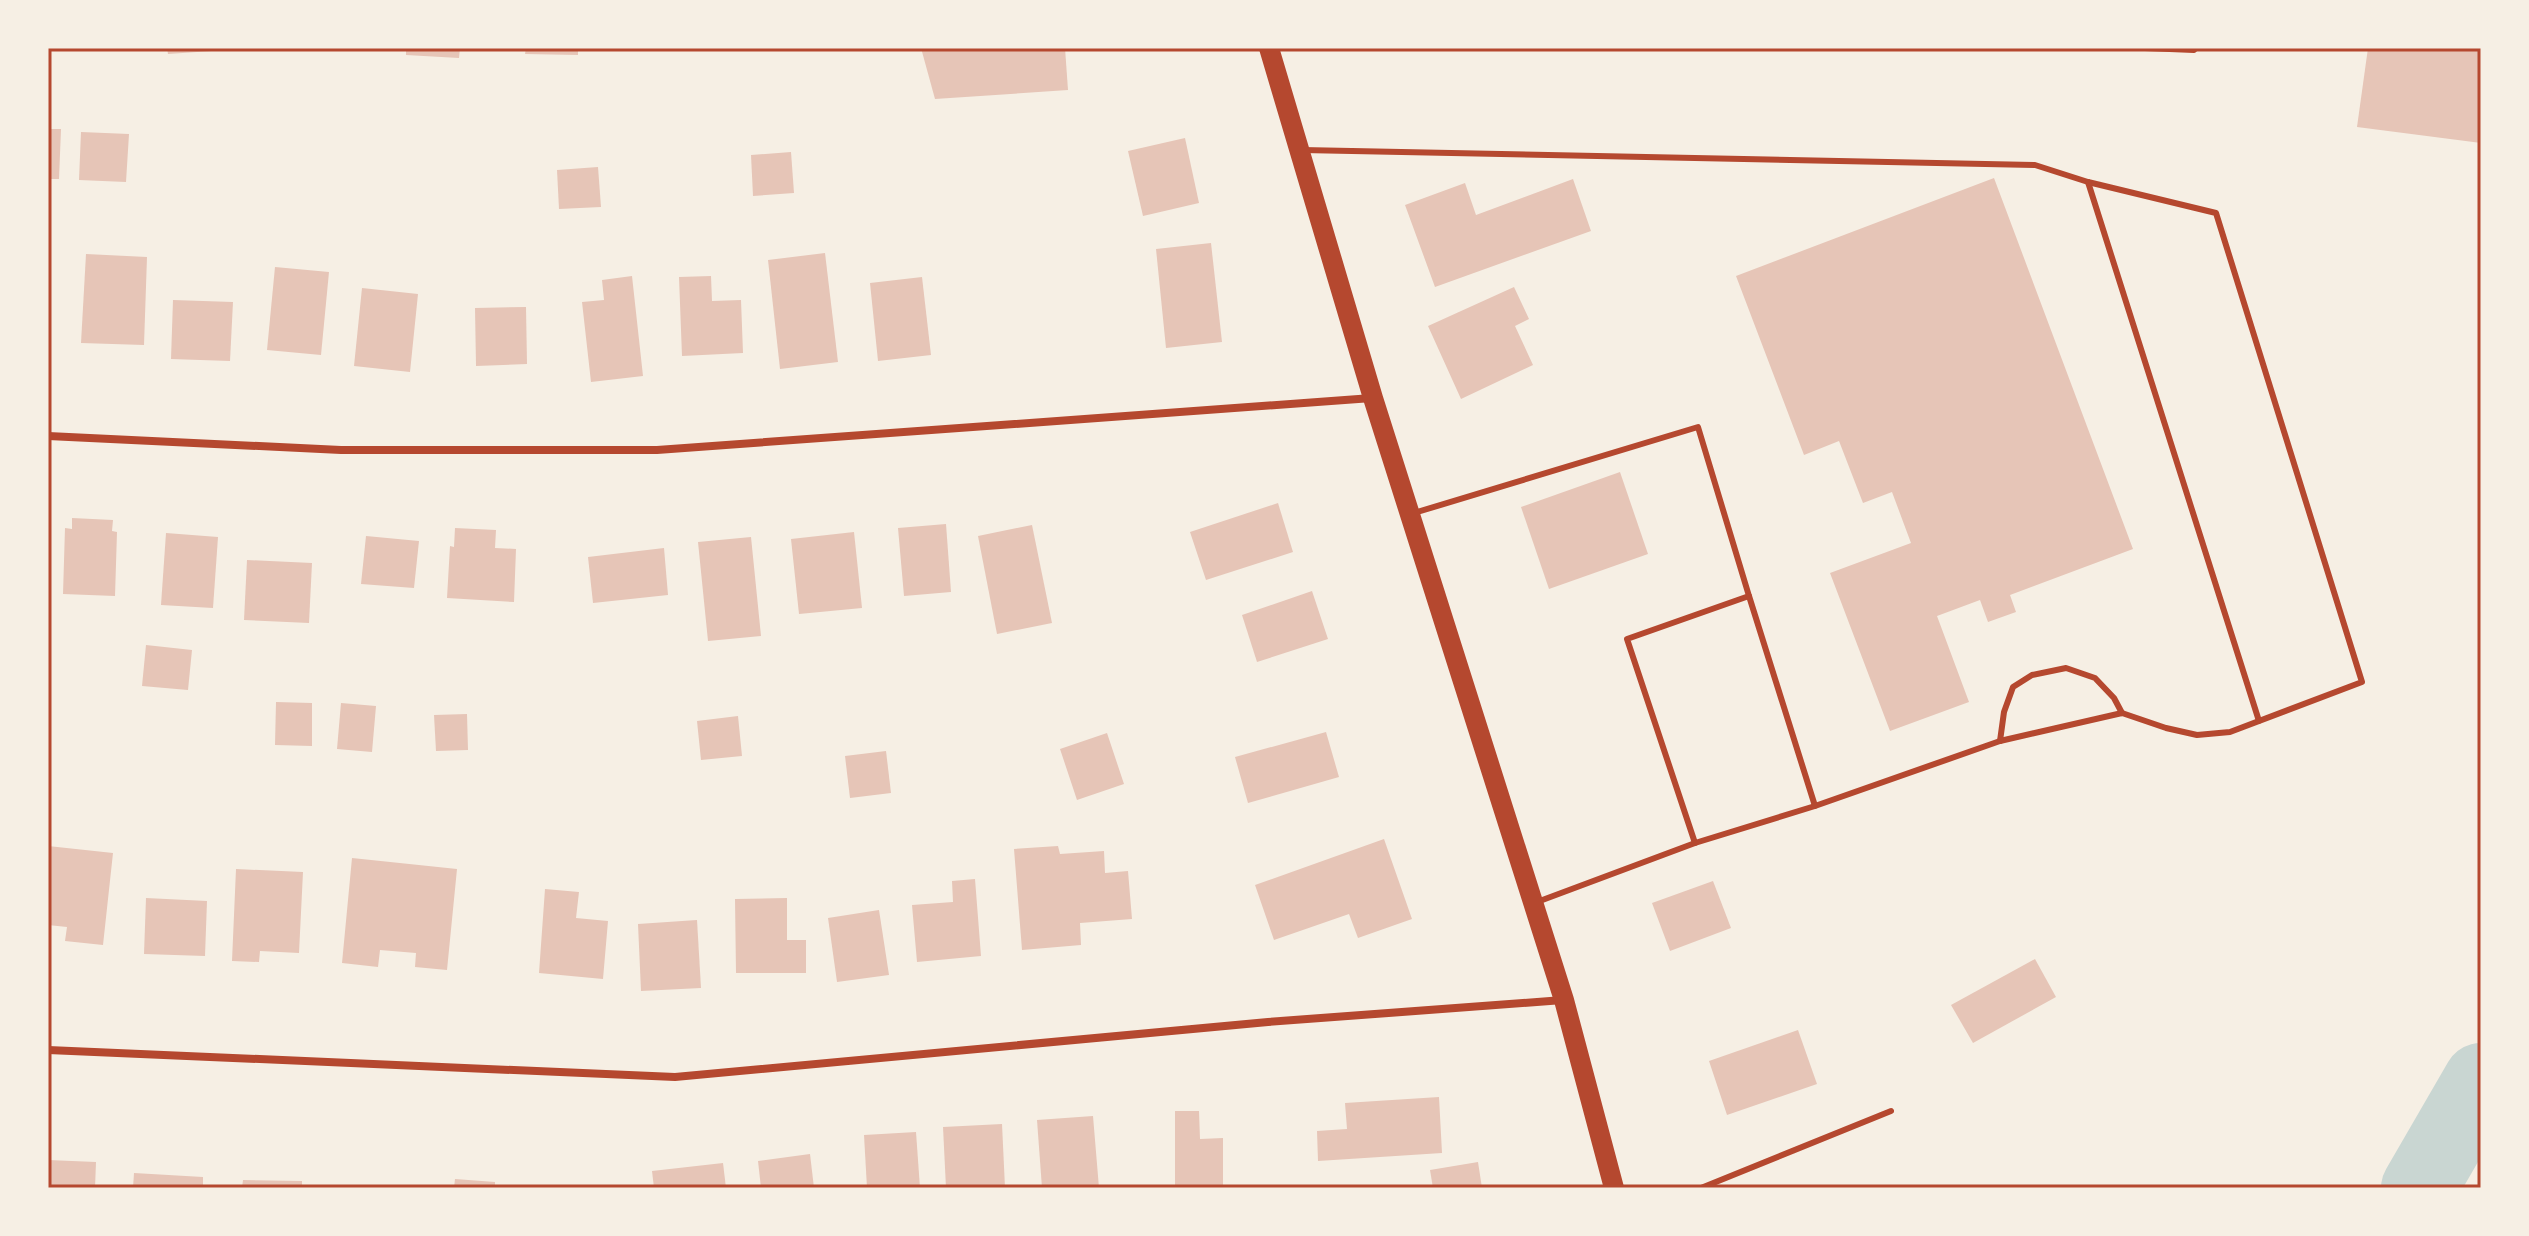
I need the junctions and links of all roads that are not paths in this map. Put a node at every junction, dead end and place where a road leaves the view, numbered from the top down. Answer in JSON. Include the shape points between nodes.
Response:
{"nodes":[{"id":1,"x":1269,"y":48,"type":"edge"},
{"id":2,"x":2145,"y":48,"type":"edge"},
{"id":3,"x":2196,"y":48,"type":"edge"},
{"id":4,"x":1299,"y":150,"type":"junction"},
{"id":5,"x":2088,"y":182,"type":"junction"},
{"id":6,"x":1373,"y":398,"type":"junction"},
{"id":7,"x":48,"y":436,"type":"edge"},
{"id":8,"x":1411,"y":514,"type":"junction"},
{"id":9,"x":1749,"y":596,"type":"junction"},
{"id":10,"x":2122,"y":713,"type":"junction"},
{"id":11,"x":2259,"y":721,"type":"junction"},
{"id":12,"x":2000,"y":741,"type":"junction"},
{"id":13,"x":1815,"y":806,"type":"junction"},
{"id":14,"x":1695,"y":843,"type":"junction"},
{"id":15,"x":1534,"y":903,"type":"junction"},
{"id":16,"x":1564,"y":1000,"type":"junction"},
{"id":17,"x":48,"y":1050,"type":"edge"},
{"id":18,"x":1891,"y":1111,"type":"dead end"},
{"id":19,"x":1614,"y":1188,"type":"edge"},
{"id":20,"x":1701,"y":1188,"type":"edge"}],
"edges":[{"from":1,"to":4,"type":"main road"},
{"from":2,"to":3,"type":"lane"},
{"from":4,"to":5,"type":"lane","via":[[2035,165]]},
{"from":4,"to":6,"type":"main road"},
{"from":5,"to":11,"type":"lane"},
{"from":5,"to":11,"type":"lane","via":[[2216,213],[2362,682]]},
{"from":6,"to":7,"type":"street","via":[[657,450],[341,450]]},
{"from":6,"to":8,"type":"main road"},
{"from":8,"to":9,"type":"lane","via":[[1698,427]]},
{"from":8,"to":15,"type":"main road"},
{"from":9,"to":13,"type":"lane"},
{"from":9,"to":14,"type":"lane","via":[[1627,639]]},
{"from":10,"to":11,"type":"lane","via":[[2197,735],[2230,732]]},
{"from":10,"to":12,"type":"lane"},
{"from":10,"to":12,"type":"lane","via":[[2095,678],[2066,668],[2032,675],[2013,687]]},
{"from":12,"to":13,"type":"lane"},
{"from":13,"to":14,"type":"lane"},
{"from":14,"to":15,"type":"lane"},
{"from":15,"to":16,"type":"main road"},
{"from":16,"to":17,"type":"street","via":[[675,1077]]},
{"from":16,"to":19,"type":"main road"},
{"from":18,"to":20,"type":"lane"}]}
